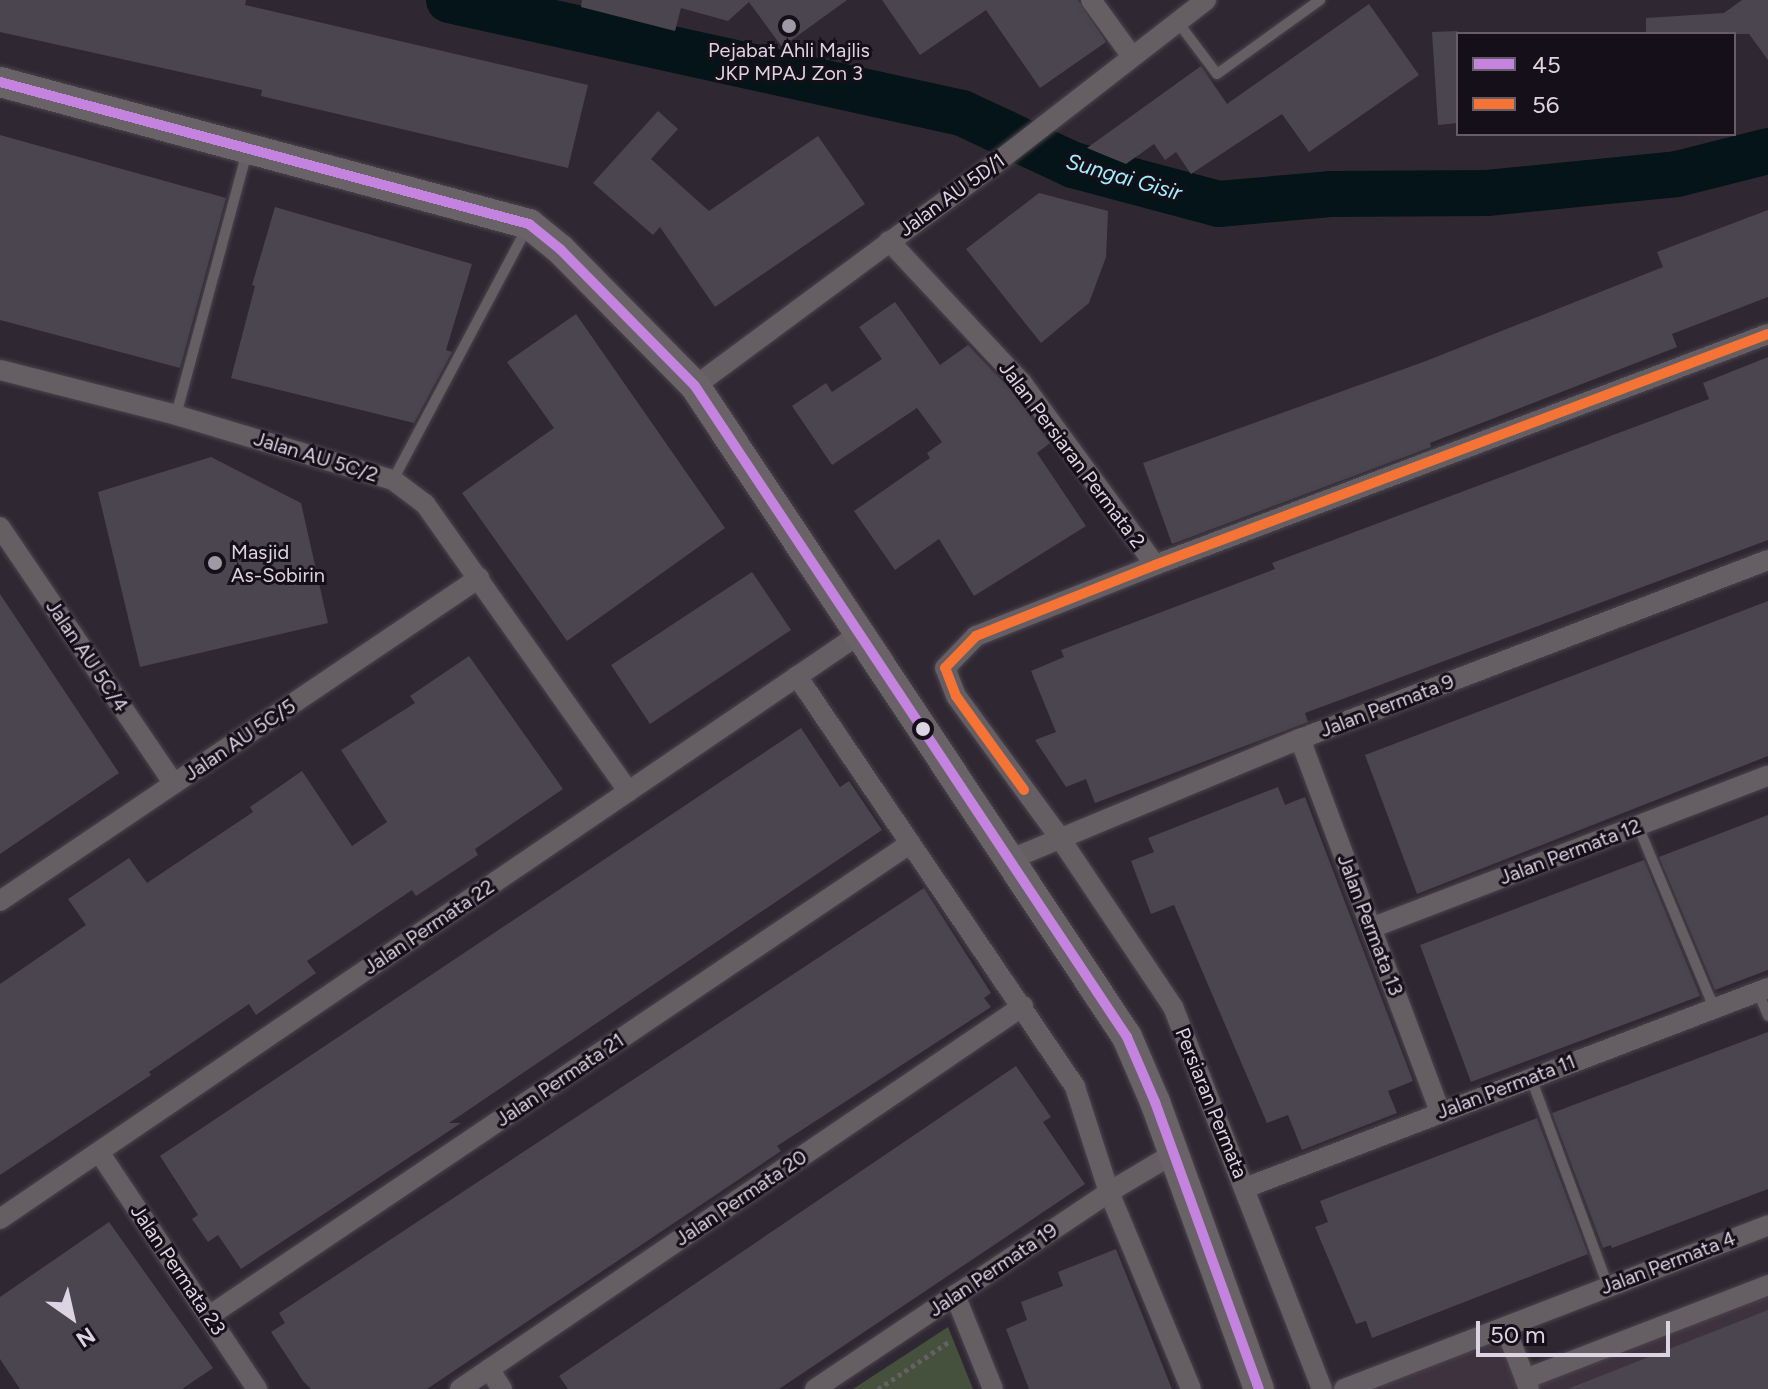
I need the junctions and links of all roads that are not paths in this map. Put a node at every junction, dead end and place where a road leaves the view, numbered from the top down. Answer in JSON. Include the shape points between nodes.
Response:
{"nodes":[{"id":1,"x":1091,"y":0,"type":"edge"},
{"id":2,"x":1206,"y":0,"type":"edge"},
{"id":3,"x":1320,"y":0,"type":"edge"},
{"id":4,"x":1177,"y":21,"type":"junction"},
{"id":5,"x":1131,"y":55,"type":"junction"},
{"id":6,"x":0,"y":82,"type":"edge"},
{"id":7,"x":248,"y":149,"type":"junction"},
{"id":8,"x":529,"y":224,"type":"junction"},
{"id":9,"x":889,"y":241,"type":"junction"},
{"id":10,"x":1768,"y":334,"type":"edge"},
{"id":11,"x":0,"y":370,"type":"edge"},
{"id":12,"x":695,"y":386,"type":"junction"},
{"id":13,"x":176,"y":415,"type":"junction"},
{"id":14,"x":393,"y":480,"type":"junction"},
{"id":15,"x":0,"y":527,"type":"edge"},
{"id":16,"x":1768,"y":560,"type":"edge"},
{"id":17,"x":1155,"y":565,"type":"junction"},
{"id":18,"x":479,"y":578,"type":"junction"},
{"id":19,"x":858,"y":635,"type":"junction"},
{"id":20,"x":797,"y":676,"type":"junction"},
{"id":21,"x":1300,"y":739,"type":"junction"},
{"id":22,"x":1768,"y":776,"type":"edge"},
{"id":23,"x":174,"y":784,"type":"junction"},
{"id":24,"x":628,"y":791,"type":"junction"},
{"id":25,"x":1638,"y":826,"type":"junction"},
{"id":26,"x":1060,"y":838,"type":"junction"},
{"id":27,"x":911,"y":843,"type":"junction"},
{"id":28,"x":1009,"y":860,"type":"junction"},
{"id":29,"x":0,"y":901,"type":"edge"},
{"id":30,"x":1371,"y":928,"type":"junction"},
{"id":31,"x":1763,"y":990,"type":"edge"},
{"id":32,"x":1023,"y":1006,"type":"junction"},
{"id":33,"x":1714,"y":1008,"type":"junction"},
{"id":34,"x":1768,"y":1016,"type":"edge"},
{"id":35,"x":1531,"y":1078,"type":"junction"},
{"id":36,"x":1440,"y":1112,"type":"junction"},
{"id":37,"x":99,"y":1152,"type":"junction"},
{"id":38,"x":1173,"y":1154,"type":"junction"},
{"id":39,"x":1245,"y":1188,"type":"junction"},
{"id":40,"x":1109,"y":1192,"type":"junction"},
{"id":41,"x":0,"y":1219,"type":"edge"},
{"id":42,"x":1768,"y":1225,"type":"edge"},
{"id":43,"x":1768,"y":1285,"type":"edge"},
{"id":44,"x":1608,"y":1286,"type":"junction"},
{"id":45,"x":955,"y":1295,"type":"junction"},
{"id":46,"x":209,"y":1316,"type":"junction"},
{"id":47,"x":1505,"y":1327,"type":"junction"},
{"id":48,"x":489,"y":1369,"type":"junction"},
{"id":49,"x":1527,"y":1384,"type":"edge"},
{"id":50,"x":257,"y":1389,"type":"edge"},
{"id":51,"x":460,"y":1389,"type":"edge"},
{"id":52,"x":502,"y":1389,"type":"edge"},
{"id":53,"x":815,"y":1389,"type":"edge"},
{"id":54,"x":993,"y":1389,"type":"edge"},
{"id":55,"x":1191,"y":1389,"type":"edge"},
{"id":56,"x":1259,"y":1389,"type":"edge"},
{"id":57,"x":1322,"y":1389,"type":"edge"},
{"id":58,"x":1344,"y":1389,"type":"edge"}],
"edges":[{"from":1,"to":5,"type":"street"},
{"from":2,"to":4,"type":"street","name":"Jalan AU 5D/1"},
{"from":3,"to":4,"type":"lane","via":[[1217,74]]},
{"from":4,"to":5,"type":"street","name":"Jalan AU 5D/1"},
{"from":5,"to":9,"type":"street","name":"Jalan AU 5D/1"},
{"from":6,"to":7,"type":"main road"},
{"from":7,"to":8,"type":"main road"},
{"from":7,"to":13,"type":"lane"},
{"from":8,"to":12,"type":"main road"},
{"from":8,"to":14,"type":"lane"},
{"from":9,"to":12,"type":"street","name":"Jalan AU 5D/1"},
{"from":9,"to":17,"type":"street","name":"Jalan Persiaran Permata 2","via":[[1022,383]]},
{"from":10,"to":17,"type":"street"},
{"from":11,"to":13,"type":"street","name":"Jalan AU 5C/2"},
{"from":12,"to":19,"type":"main road"},
{"from":13,"to":14,"type":"street","name":"Jalan AU 5C/2"},
{"from":14,"to":18,"type":"street","name":"Jalan AU 5C/2","via":[[425,504]]},
{"from":15,"to":23,"type":"street","name":"Jalan AU 5C/4"},
{"from":16,"to":21,"type":"street","name":"Jalan Permata 9"},
{"from":17,"to":26,"type":"street","name":"Persiaran Permata","via":[[976,636],[945,668],[956,696]]},
{"from":18,"to":23,"type":"street","name":"Jalan AU 5C/5"},
{"from":18,"to":24,"type":"street","name":"Jalan AU 5C/2"},
{"from":19,"to":20,"type":"street","name":"Jalan Permata 22"},
{"from":19,"to":28,"type":"main road"},
{"from":20,"to":24,"type":"street","name":"Jalan Permata 22"},
{"from":20,"to":27,"type":"street"},
{"from":21,"to":26,"type":"street","name":"Jalan Permata 9"},
{"from":21,"to":30,"type":"street","name":"Jalan Permata 13"},
{"from":22,"to":25,"type":"street","name":"Jalan Permata 12"},
{"from":23,"to":29,"type":"street","name":"Jalan AU 5C/5"},
{"from":24,"to":37,"type":"street","name":"Jalan Permata 22"},
{"from":25,"to":30,"type":"street","name":"Jalan Permata 12"},
{"from":25,"to":33,"type":"lane"},
{"from":26,"to":28,"type":"street","name":"Jalan Permata 9"},
{"from":26,"to":39,"type":"street","name":"Persiaran Permata","via":[[1173,1007]]},
{"from":27,"to":32,"type":"street"},
{"from":27,"to":46,"type":"street","name":"Jalan Permata 21"},
{"from":28,"to":38,"type":"main road","via":[[1127,1037]]},
{"from":30,"to":36,"type":"street","name":"Jalan Permata 13"},
{"from":31,"to":33,"type":"street","name":"Jalan Permata 11"},
{"from":31,"to":34,"type":"lane"},
{"from":32,"to":40,"type":"street","via":[[1075,1087]]},
{"from":32,"to":48,"type":"street","name":"Jalan Permata 20"},
{"from":33,"to":35,"type":"street","name":"Jalan Permata 11"},
{"from":35,"to":36,"type":"street","name":"Jalan Permata 11"},
{"from":35,"to":44,"type":"lane"},
{"from":36,"to":39,"type":"street","name":"Jalan Permata 11"},
{"from":37,"to":41,"type":"street","name":"Jalan Permata 22"},
{"from":37,"to":46,"type":"street","name":"Jalan Permata 23"},
{"from":38,"to":40,"type":"street","name":"Jalan Permata 19"},
{"from":38,"to":56,"type":"main road"},
{"from":39,"to":57,"type":"street","name":"Persiaran Permata"},
{"from":40,"to":45,"type":"street","name":"Jalan Permata 19"},
{"from":40,"to":55,"type":"street"},
{"from":42,"to":44,"type":"street","name":"Jalan Permata 4"},
{"from":43,"to":49,"type":"street"},
{"from":44,"to":47,"type":"street","name":"Jalan Permata 4"},
{"from":45,"to":53,"type":"street","name":"Jalan Permata 19"},
{"from":45,"to":54,"type":"street"},
{"from":46,"to":50,"type":"street","name":"Jalan Permata 23"},
{"from":47,"to":49,"type":"street"},
{"from":47,"to":58,"type":"street","name":"Jalan Permata 4"},
{"from":48,"to":51,"type":"street","name":"Jalan Permata 20"},
{"from":48,"to":52,"type":"street"}]}
